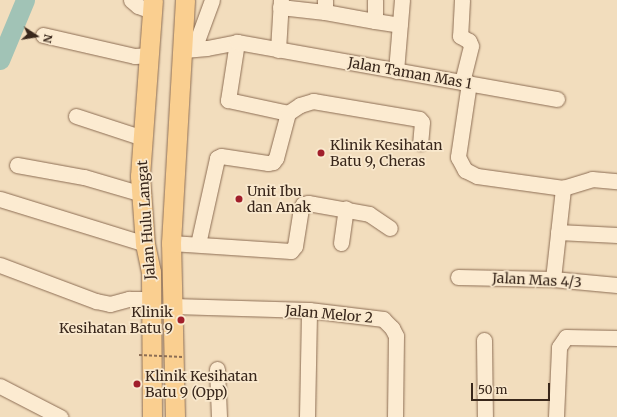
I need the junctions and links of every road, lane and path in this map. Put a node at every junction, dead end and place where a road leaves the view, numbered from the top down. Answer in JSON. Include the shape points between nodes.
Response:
{"nodes":[{"id":1,"x":131,"y":0,"type":"edge"},
{"id":2,"x":185,"y":0,"type":"edge"},
{"id":3,"x":212,"y":0,"type":"edge"},
{"id":4,"x":375,"y":0,"type":"edge"},
{"id":5,"x":402,"y":0,"type":"edge"},
{"id":6,"x":462,"y":0,"type":"edge"},
{"id":7,"x":280,"y":4,"type":"edge"},
{"id":8,"x":152,"y":5,"type":"edge"},
{"id":9,"x":325,"y":6,"type":"edge"},
{"id":10,"x":375,"y":21,"type":"junction"},
{"id":11,"x":400,"y":25,"type":"junction"},
{"id":12,"x":43,"y":36,"type":"dead end"},
{"id":13,"x":237,"y":42,"type":"junction"},
{"id":14,"x":189,"y":49,"type":"junction"},
{"id":15,"x":271,"y":49,"type":"junction"},
{"id":16,"x":148,"y":55,"type":"junction"},
{"id":17,"x":396,"y":70,"type":"junction"},
{"id":18,"x":466,"y":83,"type":"junction"},
{"id":19,"x":557,"y":99,"type":"dead end"},
{"id":20,"x":288,"y":113,"type":"junction"},
{"id":21,"x":76,"y":116,"type":"dead end"},
{"id":22,"x":143,"y":138,"type":"junction"},
{"id":23,"x":420,"y":143,"type":"dead end"},
{"id":24,"x":17,"y":165,"type":"dead end"},
{"id":25,"x":617,"y":181,"type":"edge"},
{"id":26,"x":563,"y":188,"type":"junction"},
{"id":27,"x":142,"y":194,"type":"junction"},
{"id":28,"x":0,"y":199,"type":"edge"},
{"id":29,"x":346,"y":208,"type":"junction"},
{"id":30,"x":390,"y":228,"type":"dead end"},
{"id":31,"x":558,"y":232,"type":"junction"},
{"id":32,"x":617,"y":236,"type":"edge"},
{"id":33,"x":171,"y":243,"type":"junction"},
{"id":34,"x":145,"y":244,"type":"junction"},
{"id":35,"x":198,"y":244,"type":"junction"},
{"id":36,"x":342,"y":244,"type":"dead end"},
{"id":37,"x":0,"y":265,"type":"edge"},
{"id":38,"x":458,"y":277,"type":"dead end"},
{"id":39,"x":553,"y":279,"type":"junction"},
{"id":40,"x":617,"y":285,"type":"edge"},
{"id":41,"x":151,"y":299,"type":"junction"},
{"id":42,"x":173,"y":306,"type":"junction"},
{"id":43,"x":309,"y":310,"type":"junction"},
{"id":44,"x":617,"y":338,"type":"edge"},
{"id":45,"x":484,"y":340,"type":"dead end"},
{"id":46,"x":139,"y":355,"type":"dead end"},
{"id":47,"x":183,"y":356,"type":"dead end"},
{"id":48,"x":217,"y":369,"type":"dead end"},
{"id":49,"x":0,"y":386,"type":"edge"},
{"id":50,"x":60,"y":417,"type":"edge"},
{"id":51,"x":152,"y":417,"type":"edge"},
{"id":52,"x":175,"y":417,"type":"edge"},
{"id":53,"x":219,"y":417,"type":"edge"},
{"id":54,"x":307,"y":417,"type":"edge"},
{"id":55,"x":395,"y":417,"type":"edge"},
{"id":56,"x":485,"y":417,"type":"edge"},
{"id":57,"x":556,"y":417,"type":"edge"}],
"edges":[{"from":1,"to":8,"type":"street","via":[[138,6]]},
{"from":2,"to":14,"type":"main road","name":"Jalan Hulu Langat"},
{"from":3,"to":14,"type":"street"},
{"from":4,"to":10,"type":"street"},
{"from":5,"to":11,"type":"street"},
{"from":6,"to":18,"type":"street","via":[[460,36],[469,41],[471,46]]},
{"from":7,"to":9,"type":"street"},
{"from":7,"to":15,"type":"street"},
{"from":8,"to":16,"type":"main road","name":"Jalan Hulu Langat"},
{"from":9,"to":10,"type":"street"},
{"from":10,"to":11,"type":"street"},
{"from":11,"to":17,"type":"street"},
{"from":12,"to":16,"type":"street","via":[[136,56]]},
{"from":13,"to":14,"type":"street"},
{"from":13,"to":15,"type":"street","name":"Jalan Taman Mas 1"},
{"from":13,"to":20,"type":"street","via":[[228,100]]},
{"from":14,"to":33,"type":"main road","name":"Jalan Hulu Langat"},
{"from":15,"to":17,"type":"street","name":"Jalan Taman Mas 1"},
{"from":16,"to":22,"type":"main road","name":"Jalan Hulu Langat"},
{"from":17,"to":18,"type":"street","name":"Jalan Taman Mas 1"},
{"from":18,"to":19,"type":"street","name":"Jalan Taman Mas 1"},
{"from":18,"to":26,"type":"street","via":[[458,157],[465,170],[477,176]]},
{"from":20,"to":23,"type":"street","via":[[300,105],[313,102],[419,119],[422,122]]},
{"from":20,"to":35,"type":"street","via":[[273,162],[221,156],[217,158]]},
{"from":21,"to":22,"type":"street"},
{"from":22,"to":27,"type":"main road","name":"Jalan Hulu Langat"},
{"from":24,"to":27,"type":"street","via":[[84,176]]},
{"from":25,"to":26,"type":"street","via":[[592,179]]},
{"from":26,"to":31,"type":"street"},
{"from":27,"to":34,"type":"main road","name":"Jalan Hulu Langat"},
{"from":28,"to":34,"type":"street"},
{"from":29,"to":30,"type":"street","via":[[369,214]]},
{"from":29,"to":35,"type":"street","via":[[303,204],[295,246],[291,251]]},
{"from":29,"to":36,"type":"street"},
{"from":31,"to":32,"type":"street"},
{"from":31,"to":39,"type":"street"},
{"from":33,"to":35,"type":"street"},
{"from":33,"to":42,"type":"main road","name":"Jalan Hulu Langat"},
{"from":34,"to":41,"type":"main road","name":"Jalan Hulu Langat","via":[[151,272]]},
{"from":37,"to":41,"type":"street","via":[[96,301],[110,304],[129,299]]},
{"from":38,"to":39,"type":"street","name":"Jalan Mas 4/3"},
{"from":39,"to":40,"type":"street","name":"Jalan Mas 4/3"},
{"from":41,"to":51,"type":"main road","name":"Jalan Hulu Langat"},
{"from":42,"to":43,"type":"street","name":"Jalan Melor 2"},
{"from":42,"to":52,"type":"main road","name":"Jalan Hulu Langat"},
{"from":43,"to":54,"type":"street"},
{"from":43,"to":55,"type":"street","name":"Jalan Melor 2","via":[[383,319],[392,328],[396,336]]},
{"from":44,"to":57,"type":"street","via":[[566,337],[559,347]]},
{"from":45,"to":56,"type":"street"},
{"from":46,"to":47,"type":"path","bridge":true},
{"from":48,"to":53,"type":"street"},
{"from":49,"to":50,"type":"street"}]}
